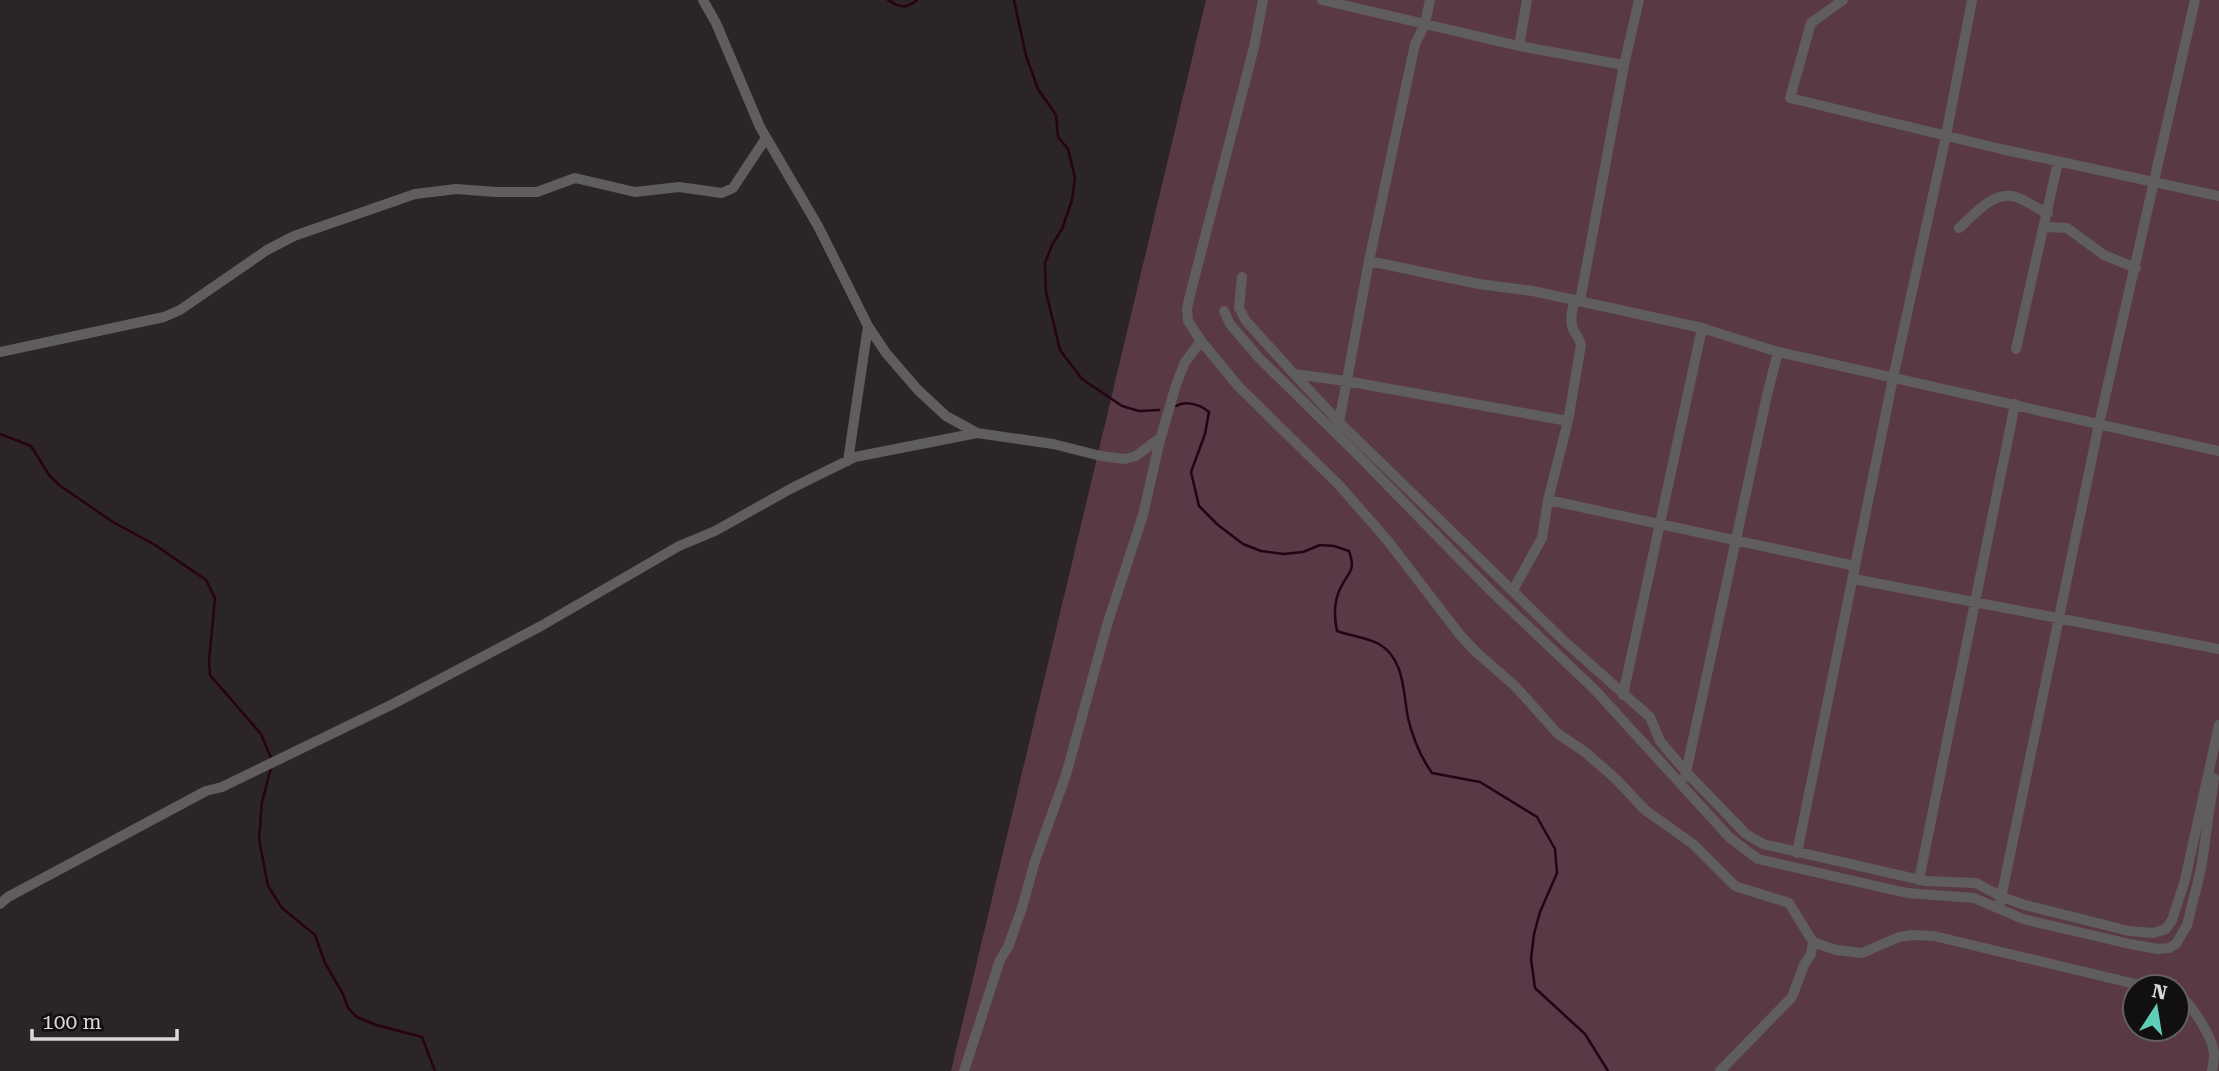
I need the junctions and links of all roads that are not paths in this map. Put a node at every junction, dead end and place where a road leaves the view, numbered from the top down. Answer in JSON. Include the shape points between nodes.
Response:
{"nodes":[{"id":1,"x":703,"y":0,"type":"edge"},
{"id":2,"x":1263,"y":0,"type":"edge"},
{"id":3,"x":1322,"y":0,"type":"edge"},
{"id":4,"x":1430,"y":0,"type":"edge"},
{"id":5,"x":1527,"y":0,"type":"edge"},
{"id":6,"x":1639,"y":0,"type":"edge"},
{"id":7,"x":1843,"y":0,"type":"edge"},
{"id":8,"x":1972,"y":0,"type":"edge"},
{"id":9,"x":2195,"y":0,"type":"edge"},
{"id":10,"x":1425,"y":24,"type":"junction"},
{"id":11,"x":1519,"y":46,"type":"junction"},
{"id":12,"x":1623,"y":65,"type":"junction"},
{"id":13,"x":1946,"y":136,"type":"junction"},
{"id":14,"x":766,"y":138,"type":"junction"},
{"id":15,"x":2058,"y":162,"type":"junction"},
{"id":16,"x":2155,"y":184,"type":"junction"},
{"id":17,"x":2219,"y":196,"type":"edge"},
{"id":18,"x":2048,"y":213,"type":"junction"},
{"id":19,"x":2045,"y":227,"type":"junction"},
{"id":20,"x":1959,"y":228,"type":"dead end"},
{"id":21,"x":1369,"y":261,"type":"junction"},
{"id":22,"x":2136,"y":268,"type":"junction"},
{"id":23,"x":1242,"y":277,"type":"dead end"},
{"id":24,"x":1577,"y":300,"type":"junction"},
{"id":25,"x":1224,"y":311,"type":"dead end"},
{"id":26,"x":868,"y":326,"type":"junction"},
{"id":27,"x":1702,"y":328,"type":"junction"},
{"id":28,"x":1201,"y":341,"type":"junction"},
{"id":29,"x":2016,"y":349,"type":"dead end"},
{"id":30,"x":0,"y":352,"type":"edge"},
{"id":31,"x":1779,"y":352,"type":"junction"},
{"id":32,"x":1294,"y":374,"type":"junction"},
{"id":33,"x":1893,"y":378,"type":"junction"},
{"id":34,"x":1346,"y":381,"type":"junction"},
{"id":35,"x":2015,"y":404,"type":"junction"},
{"id":36,"x":1568,"y":421,"type":"junction"},
{"id":37,"x":2099,"y":424,"type":"junction"},
{"id":38,"x":1338,"y":428,"type":"junction"},
{"id":39,"x":978,"y":433,"type":"junction"},
{"id":40,"x":1161,"y":437,"type":"junction"},
{"id":41,"x":2219,"y":451,"type":"edge"},
{"id":42,"x":848,"y":461,"type":"junction"},
{"id":43,"x":1548,"y":500,"type":"junction"},
{"id":44,"x":1660,"y":524,"type":"junction"},
{"id":45,"x":1735,"y":539,"type":"junction"},
{"id":46,"x":1855,"y":566,"type":"junction"},
{"id":47,"x":1854,"y":579,"type":"junction"},
{"id":48,"x":1513,"y":590,"type":"junction"},
{"id":49,"x":1976,"y":603,"type":"junction"},
{"id":50,"x":2060,"y":620,"type":"junction"},
{"id":51,"x":1565,"y":642,"type":"junction"},
{"id":52,"x":2219,"y":649,"type":"edge"},
{"id":53,"x":1557,"y":654,"type":"junction"},
{"id":54,"x":1623,"y":695,"type":"junction"},
{"id":55,"x":2219,"y":725,"type":"edge"},
{"id":56,"x":2219,"y":752,"type":"edge"},
{"id":57,"x":1687,"y":774,"type":"junction"},
{"id":58,"x":1680,"y":786,"type":"junction"},
{"id":59,"x":1709,"y":796,"type":"junction"},
{"id":60,"x":1700,"y":805,"type":"junction"},
{"id":61,"x":1797,"y":853,"type":"junction"},
{"id":62,"x":1919,"y":880,"type":"junction"},
{"id":63,"x":2002,"y":897,"type":"junction"},
{"id":64,"x":0,"y":904,"type":"edge"},
{"id":65,"x":1999,"y":909,"type":"junction"},
{"id":66,"x":1813,"y":942,"type":"junction"},
{"id":67,"x":2121,"y":981,"type":"edge"},
{"id":68,"x":2191,"y":1006,"type":"edge"},
{"id":69,"x":964,"y":1071,"type":"edge"},
{"id":70,"x":1720,"y":1071,"type":"edge"},
{"id":71,"x":2212,"y":1071,"type":"edge"}],
"edges":[{"from":1,"to":14,"type":"street"},
{"from":2,"to":28,"type":"street","via":[[1187,309],[1188,321]]},
{"from":3,"to":10,"type":"street"},
{"from":4,"to":10,"type":"street"},
{"from":5,"to":11,"type":"street"},
{"from":6,"to":12,"type":"street"},
{"from":7,"to":13,"type":"street","via":[[1811,23],[1790,98]]},
{"from":8,"to":13,"type":"street"},
{"from":9,"to":16,"type":"street"},
{"from":10,"to":11,"type":"street"},
{"from":10,"to":21,"type":"street","via":[[1415,44]]},
{"from":11,"to":12,"type":"street"},
{"from":12,"to":24,"type":"street"},
{"from":13,"to":15,"type":"street"},
{"from":13,"to":33,"type":"street"},
{"from":14,"to":26,"type":"street","via":[[818,226]]},
{"from":14,"to":30,"type":"street","via":[[733,188],[722,193],[679,187],[635,192],[575,178],[537,192],[456,189],[415,194],[294,236],[164,317]]},
{"from":15,"to":16,"type":"street"},
{"from":15,"to":18,"type":"street"},
{"from":16,"to":17,"type":"street"},
{"from":16,"to":22,"type":"street"},
{"from":18,"to":19,"type":"street"},
{"from":18,"to":20,"type":"street","via":[[2012,196],[1998,197]]},
{"from":19,"to":22,"type":"street","via":[[2067,228],[2104,255]]},
{"from":19,"to":29,"type":"street"},
{"from":21,"to":24,"type":"street"},
{"from":21,"to":34,"type":"street"},
{"from":22,"to":37,"type":"street"},
{"from":23,"to":32,"type":"street","via":[[1239,308]]},
{"from":24,"to":27,"type":"street"},
{"from":24,"to":36,"type":"street","via":[[1571,318],[1581,345]]},
{"from":25,"to":38,"type":"street","via":[[1259,358]]},
{"from":26,"to":39,"type":"street","via":[[918,390],[946,416]]},
{"from":26,"to":42,"type":"street"},
{"from":27,"to":31,"type":"street"},
{"from":27,"to":44,"type":"street"},
{"from":28,"to":40,"type":"street","via":[[1185,362]]},
{"from":28,"to":66,"type":"street","via":[[1239,387],[1340,486],[1460,635],[1557,733],[1665,826],[1693,844],[1735,886],[1789,903]]},
{"from":31,"to":33,"type":"street"},
{"from":31,"to":45,"type":"street"},
{"from":32,"to":34,"type":"street"},
{"from":32,"to":38,"type":"street"},
{"from":33,"to":35,"type":"street"},
{"from":33,"to":46,"type":"street"},
{"from":34,"to":36,"type":"street"},
{"from":34,"to":38,"type":"street"},
{"from":35,"to":37,"type":"street"},
{"from":35,"to":49,"type":"street"},
{"from":36,"to":43,"type":"street"},
{"from":37,"to":41,"type":"street"},
{"from":37,"to":50,"type":"street"},
{"from":38,"to":48,"type":"street"},
{"from":38,"to":53,"type":"street","via":[[1491,591]]},
{"from":39,"to":40,"type":"street","via":[[1125,459]]},
{"from":39,"to":42,"type":"street"},
{"from":40,"to":69,"type":"street","via":[[1143,515],[1066,775]]},
{"from":42,"to":64,"type":"street","via":[[679,546],[393,704],[206,792]]},
{"from":43,"to":44,"type":"street"},
{"from":43,"to":48,"type":"street","via":[[1542,538]]},
{"from":44,"to":45,"type":"street"},
{"from":44,"to":54,"type":"street"},
{"from":45,"to":46,"type":"street"},
{"from":45,"to":57,"type":"street"},
{"from":46,"to":47,"type":"street"},
{"from":47,"to":49,"type":"street"},
{"from":47,"to":61,"type":"street"},
{"from":48,"to":51,"type":"street"},
{"from":49,"to":50,"type":"street"},
{"from":49,"to":62,"type":"street"},
{"from":50,"to":52,"type":"street"},
{"from":50,"to":63,"type":"street"},
{"from":51,"to":53,"type":"street"},
{"from":51,"to":54,"type":"street"},
{"from":53,"to":58,"type":"street"},
{"from":54,"to":57,"type":"street","via":[[1650,717],[1660,741]]},
{"from":55,"to":63,"type":"street","via":[[2185,880],[2166,929],[2129,931]]},
{"from":56,"to":65,"type":"street","via":[[2201,869],[2187,925],[2176,944],[2158,949],[2130,944]]},
{"from":57,"to":58,"type":"street"},
{"from":57,"to":59,"type":"street"},
{"from":58,"to":60,"type":"street"},
{"from":59,"to":60,"type":"street"},
{"from":59,"to":61,"type":"street","via":[[1755,840]]},
{"from":60,"to":65,"type":"street","via":[[1730,838],[1758,859],[1907,893],[1974,898]]},
{"from":61,"to":62,"type":"street"},
{"from":62,"to":63,"type":"street","via":[[1976,883]]},
{"from":63,"to":65,"type":"street"},
{"from":66,"to":67,"type":"street","via":[[1862,953],[1899,937],[1934,936]]},
{"from":66,"to":70,"type":"street","via":[[1792,997]]},
{"from":68,"to":71,"type":"street","via":[[2211,1042]]}]}
